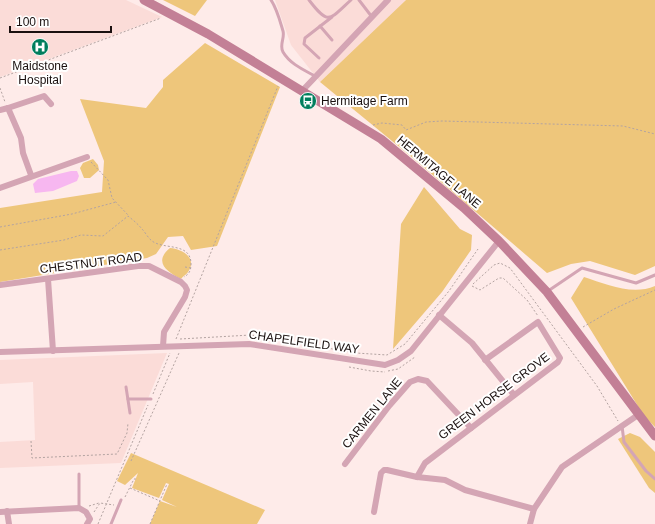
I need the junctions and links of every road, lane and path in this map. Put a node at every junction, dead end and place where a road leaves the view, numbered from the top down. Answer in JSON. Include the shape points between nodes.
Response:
{"nodes":[{"id":1,"x":144,"y":0,"type":"edge"},
{"id":2,"x":271,"y":0,"type":"edge"},
{"id":3,"x":309,"y":0,"type":"edge"},
{"id":4,"x":351,"y":0,"type":"edge"},
{"id":5,"x":359,"y":0,"type":"edge"},
{"id":6,"x":388,"y":0,"type":"edge"},
{"id":7,"x":173,"y":14,"type":"junction"},
{"id":8,"x":332,"y":17,"type":"junction"},
{"id":9,"x":372,"y":17,"type":"junction"},
{"id":10,"x":320,"y":26,"type":"junction"},
{"id":11,"x":332,"y":40,"type":"dead end"},
{"id":12,"x":319,"y":58,"type":"dead end"},
{"id":13,"x":315,"y":76,"type":"junction"},
{"id":14,"x":0,"y":78,"type":"edge"},
{"id":15,"x":0,"y":88,"type":"edge"},
{"id":16,"x":302,"y":91,"type":"junction"},
{"id":17,"x":50,"y":104,"type":"dead end"},
{"id":18,"x":8,"y":108,"type":"junction"},
{"id":19,"x":0,"y":110,"type":"edge"},
{"id":20,"x":367,"y":130,"type":"junction"},
{"id":21,"x":655,"y":134,"type":"edge"},
{"id":22,"x":87,"y":157,"type":"joint"},
{"id":23,"x":31,"y":175,"type":"junction"},
{"id":24,"x":0,"y":188,"type":"edge"},
{"id":25,"x":116,"y":202,"type":"junction"},
{"id":26,"x":128,"y":216,"type":"junction"},
{"id":27,"x":0,"y":227,"type":"edge"},
{"id":28,"x":500,"y":241,"type":"junction"},
{"id":29,"x":478,"y":249,"type":"dead end"},
{"id":30,"x":0,"y":250,"type":"edge"},
{"id":31,"x":185,"y":267,"type":"dead end"},
{"id":32,"x":191,"y":268,"type":"junction"},
{"id":33,"x":655,"y":275,"type":"edge"},
{"id":34,"x":48,"y":279,"type":"junction"},
{"id":35,"x":181,"y":282,"type":"junction"},
{"id":36,"x":0,"y":285,"type":"edge"},
{"id":37,"x":472,"y":286,"type":"dead end"},
{"id":38,"x":655,"y":290,"type":"edge"},
{"id":39,"x":547,"y":292,"type":"junction"},
{"id":40,"x":439,"y":315,"type":"junction"},
{"id":41,"x":538,"y":322,"type":"junction"},
{"id":42,"x":575,"y":332,"type":"junction"},
{"id":43,"x":176,"y":339,"type":"dead end"},
{"id":44,"x":163,"y":346,"type":"junction"},
{"id":45,"x":52,"y":351,"type":"junction"},
{"id":46,"x":0,"y":352,"type":"edge"},
{"id":47,"x":180,"y":352,"type":"dead end"},
{"id":48,"x":486,"y":360,"type":"junction"},
{"id":49,"x":126,"y":387,"type":"dead end"},
{"id":50,"x":514,"y":395,"type":"junction"},
{"id":51,"x":128,"y":399,"type":"junction"},
{"id":52,"x":151,"y":399,"type":"dead end"},
{"id":53,"x":130,"y":413,"type":"dead end"},
{"id":54,"x":638,"y":415,"type":"junction"},
{"id":55,"x":128,"y":423,"type":"dead end"},
{"id":56,"x":622,"y":426,"type":"junction"},
{"id":57,"x":471,"y":428,"type":"junction"},
{"id":58,"x":655,"y":436,"type":"edge"},
{"id":59,"x":31,"y":441,"type":"dead end"},
{"id":60,"x":131,"y":461,"type":"dead end"},
{"id":61,"x":346,"y":464,"type":"dead end"},
{"id":62,"x":79,"y":474,"type":"dead end"},
{"id":63,"x":418,"y":477,"type":"junction"},
{"id":64,"x":136,"y":479,"type":"dead end"},
{"id":65,"x":655,"y":479,"type":"edge"},
{"id":66,"x":167,"y":484,"type":"dead end"},
{"id":67,"x":130,"y":488,"type":"junction"},
{"id":68,"x":121,"y":500,"type":"joint"},
{"id":69,"x":160,"y":501,"type":"junction"},
{"id":70,"x":100,"y":503,"type":"junction"},
{"id":71,"x":118,"y":507,"type":"junction"},
{"id":72,"x":79,"y":508,"type":"junction"},
{"id":73,"x":534,"y":509,"type":"junction"},
{"id":74,"x":7,"y":511,"type":"junction"},
{"id":75,"x":0,"y":512,"type":"edge"},
{"id":76,"x":374,"y":512,"type":"dead end"},
{"id":77,"x":88,"y":521,"type":"edge"},
{"id":78,"x":9,"y":524,"type":"edge"},
{"id":79,"x":111,"y":524,"type":"edge"},
{"id":80,"x":150,"y":524,"type":"edge"},
{"id":81,"x":530,"y":524,"type":"edge"}],
"edges":[{"from":1,"to":7,"type":"main road","name":"HERMITAGE LANE"},
{"from":2,"to":13,"type":"lane","via":[[277,9],[278,21],[284,32],[281,44],[283,52],[295,64]]},
{"from":3,"to":8,"type":"lane","via":[[321,15]]},
{"from":4,"to":8,"type":"lane"},
{"from":5,"to":9,"type":"lane"},
{"from":6,"to":9,"type":"street"},
{"from":7,"to":14,"type":"path"},
{"from":7,"to":16,"type":"main road","name":"HERMITAGE LANE"},
{"from":8,"to":10,"type":"lane"},
{"from":9,"to":13,"type":"street"},
{"from":10,"to":11,"type":"lane"},
{"from":10,"to":12,"type":"lane","via":[[305,38],[304,44]]},
{"from":13,"to":16,"type":"street"},
{"from":15,"to":18,"type":"path"},
{"from":16,"to":20,"type":"main road","name":"HERMITAGE LANE"},
{"from":17,"to":18,"type":"street","via":[[44,96]]},
{"from":18,"to":19,"type":"street"},
{"from":18,"to":23,"type":"street","via":[[21,138],[22,153]]},
{"from":20,"to":21,"type":"path","via":[[382,123],[402,125],[406,130],[426,122],[442,121],[623,126]]},
{"from":20,"to":28,"type":"main road","name":"HERMITAGE LANE","via":[[440,188]]},
{"from":22,"to":23,"type":"street"},
{"from":22,"to":25,"type":"path","via":[[108,180],[112,198]]},
{"from":23,"to":24,"type":"street"},
{"from":25,"to":26,"type":"path"},
{"from":25,"to":27,"type":"path","via":[[72,214]]},
{"from":26,"to":30,"type":"path","via":[[103,236],[81,235]]},
{"from":26,"to":32,"type":"path","via":[[152,242],[185,251],[190,258]]},
{"from":28,"to":39,"type":"main road","name":"HERMITAGE LANE"},
{"from":28,"to":40,"type":"street","name":"CHAPELFIELD WAY"},
{"from":29,"to":43,"type":"path","via":[[449,291],[405,344],[387,355],[356,353],[251,335]]},
{"from":31,"to":32,"type":"path"},
{"from":32,"to":35,"type":"path"},
{"from":33,"to":39,"type":"lane","via":[[636,283],[582,268]]},
{"from":34,"to":35,"type":"street","name":"CHESTNUT ROAD","via":[[149,266]]},
{"from":34,"to":36,"type":"street","name":"CHESTNUT ROAD"},
{"from":34,"to":45,"type":"street"},
{"from":35,"to":44,"type":"street","via":[[186,293],[164,332]]},
{"from":37,"to":41,"type":"path","via":[[480,290],[503,278],[533,308],[538,315]]},
{"from":38,"to":42,"type":"path","via":[[614,309]]},
{"from":39,"to":42,"type":"main road","name":"HERMITAGE LANE"},
{"from":40,"to":44,"type":"street","name":"CHAPELFIELD WAY","via":[[411,351],[385,365],[258,344]]},
{"from":40,"to":48,"type":"street","via":[[472,343]]},
{"from":41,"to":48,"type":"street"},
{"from":41,"to":50,"type":"street","name":"GREEN HORSE GROVE","via":[[560,358]]},
{"from":42,"to":54,"type":"main road","name":"HERMITAGE LANE"},
{"from":44,"to":45,"type":"street","name":"CHAPELFIELD WAY"},
{"from":45,"to":46,"type":"street","name":"CHAPELFIELD WAY"},
{"from":47,"to":60,"type":"path"},
{"from":48,"to":50,"type":"street"},
{"from":49,"to":51,"type":"lane"},
{"from":50,"to":57,"type":"street","name":"GREEN HORSE GROVE"},
{"from":51,"to":52,"type":"lane"},
{"from":51,"to":53,"type":"lane"},
{"from":54,"to":56,"type":"street"},
{"from":54,"to":58,"type":"main road","name":"HERMITAGE LANE"},
{"from":55,"to":59,"type":"path","via":[[127,433],[117,454],[32,458]]},
{"from":56,"to":65,"type":"lane","via":[[624,442]]},
{"from":56,"to":73,"type":"street","via":[[562,467]]},
{"from":57,"to":61,"type":"street","name":"CARMEN LANE","via":[[427,381],[418,379],[410,382],[389,406]]},
{"from":57,"to":63,"type":"street","name":"GREEN HORSE GROVE","via":[[425,463]]},
{"from":62,"to":72,"type":"lane"},
{"from":63,"to":73,"type":"street","via":[[445,480],[465,490]]},
{"from":63,"to":76,"type":"street","via":[[384,470],[381,473]]},
{"from":64,"to":67,"type":"path","via":[[134,478]]},
{"from":66,"to":69,"type":"path"},
{"from":67,"to":68,"type":"path","via":[[124,501]]},
{"from":67,"to":69,"type":"path"},
{"from":68,"to":71,"type":"lane"},
{"from":69,"to":80,"type":"path"},
{"from":70,"to":71,"type":"path"},
{"from":70,"to":72,"type":"path"},
{"from":70,"to":77,"type":"path"},
{"from":71,"to":79,"type":"lane"},
{"from":72,"to":74,"type":"street"},
{"from":72,"to":77,"type":"street","via":[[86,512]]},
{"from":73,"to":81,"type":"street"},
{"from":74,"to":75,"type":"street"},
{"from":74,"to":78,"type":"street"}]}
